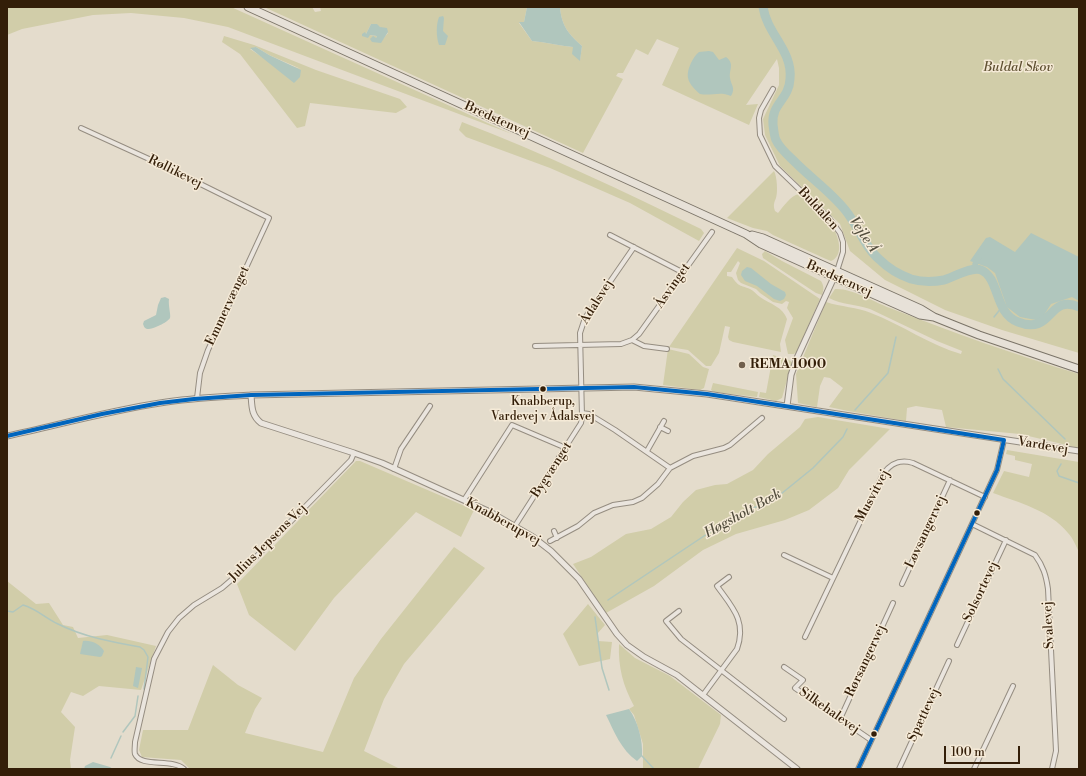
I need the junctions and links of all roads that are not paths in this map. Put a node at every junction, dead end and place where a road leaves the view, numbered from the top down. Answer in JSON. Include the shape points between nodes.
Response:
{"nodes":[{"id":1,"x":248,"y":7,"type":"edge"},
{"id":2,"x":773,"y":89,"type":"dead end"},
{"id":3,"x":81,"y":128,"type":"dead end"},
{"id":4,"x":269,"y":218,"type":"joint"},
{"id":5,"x":712,"y":232,"type":"dead end"},
{"id":6,"x":610,"y":235,"type":"dead end"},
{"id":7,"x":634,"y":247,"type":"junction"},
{"id":8,"x":682,"y":272,"type":"junction"},
{"id":9,"x":835,"y":274,"type":"junction"},
{"id":10,"x":632,"y":340,"type":"junction"},
{"id":11,"x":580,"y":345,"type":"junction"},
{"id":12,"x":535,"y":346,"type":"dead end"},
{"id":13,"x":667,"y":349,"type":"dead end"},
{"id":14,"x":1079,"y":369,"type":"edge"},
{"id":15,"x":582,"y":387,"type":"junction"},
{"id":16,"x":251,"y":395,"type":"junction"},
{"id":17,"x":197,"y":398,"type":"junction"},
{"id":18,"x":430,"y":406,"type":"dead end"},
{"id":19,"x":787,"y":406,"type":"junction"},
{"id":20,"x":582,"y":413,"type":"junction"},
{"id":21,"x":762,"y":418,"type":"dead end"},
{"id":22,"x":664,"y":421,"type":"dead end"},
{"id":23,"x":660,"y":427,"type":"junction"},
{"id":24,"x":668,"y":431,"type":"dead end"},
{"id":25,"x":7,"y":436,"type":"edge"},
{"id":26,"x":1004,"y":440,"type":"junction"},
{"id":27,"x":566,"y":448,"type":"junction"},
{"id":28,"x":647,"y":451,"type":"junction"},
{"id":29,"x":1079,"y":451,"type":"edge"},
{"id":30,"x":354,"y":453,"type":"junction"},
{"id":31,"x":670,"y":468,"type":"junction"},
{"id":32,"x":394,"y":469,"type":"junction"},
{"id":33,"x":950,"y":480,"type":"junction"},
{"id":34,"x":985,"y":496,"type":"junction"},
{"id":35,"x":464,"y":500,"type":"junction"},
{"id":36,"x":972,"y":524,"type":"junction"},
{"id":37,"x":515,"y":526,"type":"junction"},
{"id":38,"x":554,"y":531,"type":"dead end"},
{"id":39,"x":557,"y":538,"type":"junction"},
{"id":40,"x":1006,"y":540,"type":"junction"},
{"id":41,"x":550,"y":541,"type":"dead end"},
{"id":42,"x":784,"y":555,"type":"dead end"},
{"id":43,"x":729,"y":577,"type":"dead end"},
{"id":44,"x":833,"y":578,"type":"junction"},
{"id":45,"x":902,"y":584,"type":"dead end"},
{"id":46,"x":893,"y":603,"type":"dead end"},
{"id":47,"x":679,"y":611,"type":"dead end"},
{"id":48,"x":805,"y":637,"type":"dead end"},
{"id":49,"x":957,"y":645,"type":"dead end"},
{"id":50,"x":949,"y":661,"type":"dead end"},
{"id":51,"x":784,"y":667,"type":"dead end"},
{"id":52,"x":721,"y":670,"type":"junction"},
{"id":53,"x":1013,"y":686,"type":"dead end"},
{"id":54,"x":703,"y":695,"type":"junction"},
{"id":55,"x":784,"y":719,"type":"dead end"},
{"id":56,"x":840,"y":719,"type":"junction"},
{"id":57,"x":871,"y":740,"type":"junction"},
{"id":58,"x":184,"y":769,"type":"edge"},
{"id":59,"x":797,"y":769,"type":"edge"},
{"id":60,"x":859,"y":769,"type":"edge"},
{"id":61,"x":899,"y":769,"type":"edge"},
{"id":62,"x":974,"y":769,"type":"edge"},
{"id":63,"x":1052,"y":769,"type":"edge"}],
"edges":[{"from":1,"to":9,"type":"highway","name":"Bredstenvej","via":[[746,234],[761,244]]},
{"from":2,"to":9,"type":"street","name":"Buldalen","via":[[761,110],[760,135],[775,166],[829,218],[840,233],[843,252]]},
{"from":3,"to":4,"type":"street","name":"Røllikevej"},
{"from":4,"to":17,"type":"street","name":"Emmervænget","via":[[208,350],[200,373]]},
{"from":5,"to":8,"type":"street","name":"Åsvinget"},
{"from":6,"to":7,"type":"street"},
{"from":7,"to":8,"type":"street"},
{"from":7,"to":11,"type":"street","name":"Ådalsvej","via":[[584,318]]},
{"from":8,"to":10,"type":"street","name":"Åsvinget","via":[[639,334]]},
{"from":9,"to":14,"type":"highway","name":"Bredstenvej","via":[[987,338]]},
{"from":9,"to":19,"type":"street","name":"Buldalen","via":[[797,358],[791,375]]},
{"from":10,"to":11,"type":"street","via":[[621,344]]},
{"from":10,"to":13,"type":"street","via":[[644,346]]},
{"from":11,"to":12,"type":"street"},
{"from":11,"to":15,"type":"street","name":"Ådalsvej"},
{"from":15,"to":16,"type":"street","name":"Vardevej"},
{"from":15,"to":19,"type":"street","name":"Vardevej","via":[[669,389]]},
{"from":15,"to":20,"type":"street","name":"Bygvænget"},
{"from":16,"to":17,"type":"street","name":"Vardevej"},
{"from":16,"to":30,"type":"street","name":"Knabberupvej","via":[[255,418],[261,423]]},
{"from":17,"to":25,"type":"street","name":"Vardevej","via":[[124,410]]},
{"from":18,"to":32,"type":"street","via":[[401,449]]},
{"from":19,"to":26,"type":"street","name":"Vardevej"},
{"from":20,"to":27,"type":"street","name":"Bygvænget","via":[[581,423]]},
{"from":20,"to":28,"type":"street","via":[[595,418]]},
{"from":21,"to":31,"type":"street","via":[[730,445],[693,456]]},
{"from":22,"to":23,"type":"street"},
{"from":23,"to":24,"type":"street"},
{"from":23,"to":28,"type":"street"},
{"from":26,"to":29,"type":"street","name":"Vardevej"},
{"from":26,"to":34,"type":"street","via":[[997,470]]},
{"from":27,"to":35,"type":"street","via":[[512,425]]},
{"from":27,"to":37,"type":"street","name":"Bygvænget"},
{"from":28,"to":31,"type":"street"},
{"from":30,"to":32,"type":"street","name":"Knabberupvej"},
{"from":30,"to":58,"type":"street","name":"Julius Jepsens Vej","via":[[351,460],[244,569],[179,618],[161,644],[152,666],[135,752],[139,760],[171,763]]},
{"from":31,"to":39,"type":"street","via":[[658,484],[642,498],[600,510]]},
{"from":32,"to":35,"type":"street","name":"Knabberupvej"},
{"from":33,"to":34,"type":"street","name":"Musvitvej"},
{"from":33,"to":44,"type":"street","name":"Musvitvej","via":[[907,461],[895,462],[888,467]]},
{"from":33,"to":45,"type":"street","name":"Løvsangervej"},
{"from":34,"to":36,"type":"street"},
{"from":35,"to":37,"type":"street","name":"Knabberupvej"},
{"from":36,"to":40,"type":"street","name":"Svalevej"},
{"from":36,"to":57,"type":"street"},
{"from":37,"to":54,"type":"street","name":"Knabberupvej","via":[[566,564],[627,645]]},
{"from":38,"to":39,"type":"street"},
{"from":39,"to":41,"type":"street"},
{"from":40,"to":49,"type":"street","name":"Solsortevej"},
{"from":40,"to":63,"type":"street","name":"Svalevej","via":[[1035,555],[1042,563],[1046,575],[1056,750]]},
{"from":42,"to":44,"type":"street"},
{"from":43,"to":52,"type":"street","via":[[717,586],[737,615],[741,634],[737,649]]},
{"from":44,"to":48,"type":"street","name":"Musvitvej"},
{"from":46,"to":56,"type":"street","name":"Rørsangervej"},
{"from":47,"to":52,"type":"street","via":[[666,621],[681,639]]},
{"from":50,"to":61,"type":"street","name":"Spættevej"},
{"from":51,"to":56,"type":"street","name":"Silkehalevej","via":[[803,680],[795,688]]},
{"from":52,"to":54,"type":"street"},
{"from":52,"to":55,"type":"street"},
{"from":53,"to":62,"type":"street"},
{"from":54,"to":59,"type":"street","name":"Knabberupvej"},
{"from":56,"to":57,"type":"street","name":"Silkehalevej"},
{"from":57,"to":60,"type":"street"}]}
